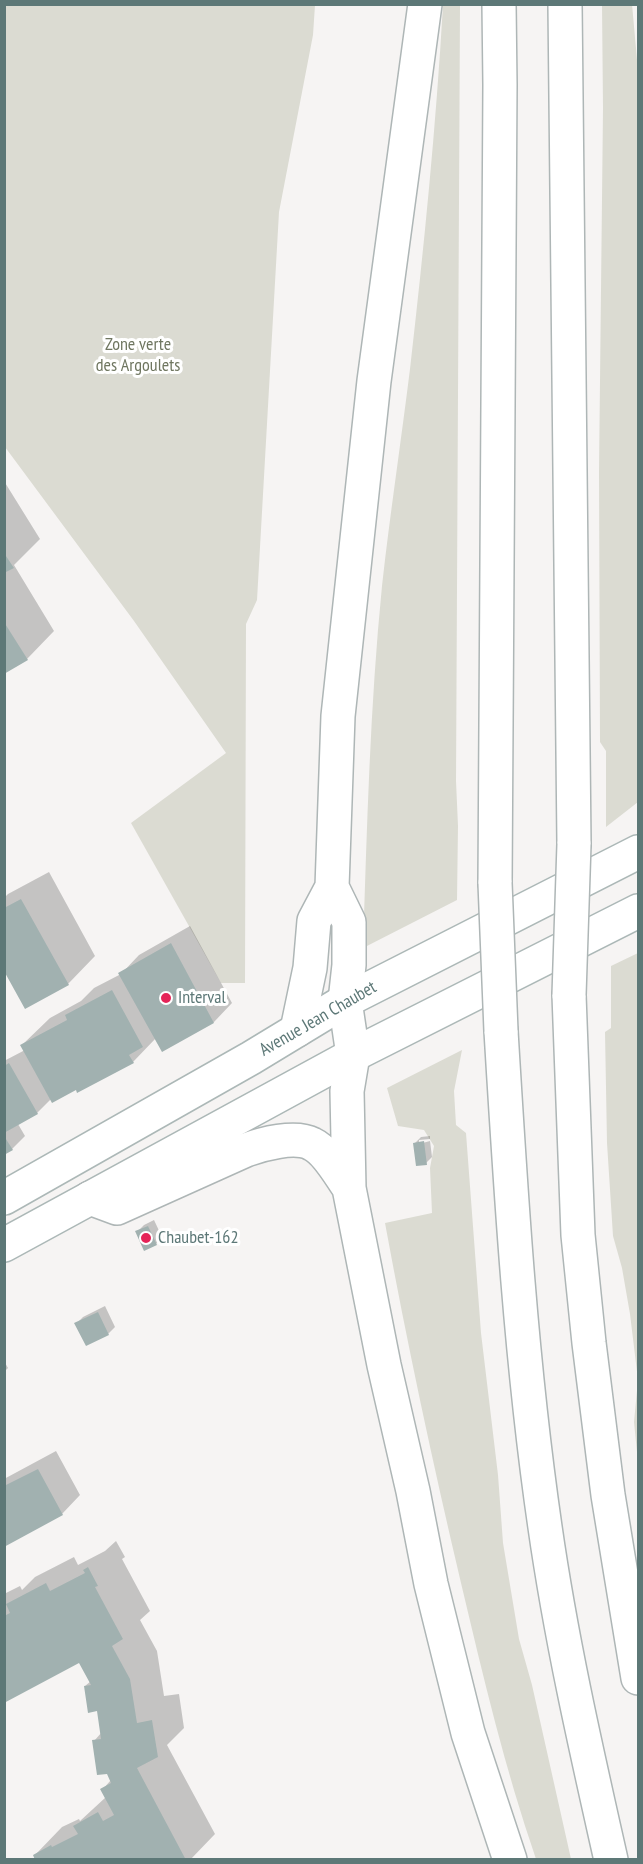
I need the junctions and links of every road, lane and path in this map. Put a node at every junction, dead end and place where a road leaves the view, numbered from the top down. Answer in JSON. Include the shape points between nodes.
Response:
{"nodes":[{"id":1,"x":425,"y":4,"type":"edge"},
{"id":2,"x":499,"y":4,"type":"edge"},
{"id":3,"x":565,"y":4,"type":"edge"},
{"id":4,"x":639,"y":852,"type":"edge"},
{"id":5,"x":332,"y":886,"type":"junction"},
{"id":6,"x":639,"y":911,"type":"edge"},
{"id":7,"x":345,"y":1001,"type":"junction"},
{"id":8,"x":297,"y":1030,"type":"junction"},
{"id":9,"x":353,"y":1055,"type":"junction"},
{"id":10,"x":349,"y":1188,"type":"junction"},
{"id":11,"x":4,"y":1198,"type":"edge"},
{"id":12,"x":90,"y":1198,"type":"junction"},
{"id":13,"x":4,"y":1245,"type":"edge"},
{"id":14,"x":639,"y":1678,"type":"edge"},
{"id":15,"x":510,"y":1860,"type":"edge"},
{"id":16,"x":611,"y":1860,"type":"edge"}],
"edges":[{"from":1,"to":5,"type":"main road","via":[[374,381],[339,704]]},
{"from":2,"to":16,"type":"main road","bridge":true,"via":[[495,884],[501,1031],[515,1252],[545,1527],[570,1672]]},
{"from":3,"to":14,"type":"main road","bridge":true,"via":[[574,844],[569,995],[578,1235],[608,1495]]},
{"from":4,"to":7,"type":"main road","name":"Avenue Jean Chaubet"},
{"from":5,"to":7,"type":"main road","via":[[349,922]]},
{"from":5,"to":8,"type":"main road","via":[[314,921],[310,968]]},
{"from":6,"to":9,"type":"main road"},
{"from":7,"to":8,"type":"main road","name":"Avenue Jean Chaubet"},
{"from":7,"to":9,"type":"main road"},
{"from":8,"to":11,"type":"main road","name":"Avenue Jean Chaubet"},
{"from":9,"to":10,"type":"main road","via":[[347,1091]]},
{"from":9,"to":12,"type":"main road"},
{"from":10,"to":12,"type":"main road","via":[[328,1158],[311,1143],[290,1140],[246,1150],[117,1208]]},
{"from":10,"to":15,"type":"main road","via":[[431,1584],[468,1732]]},
{"from":12,"to":13,"type":"main road"}]}
